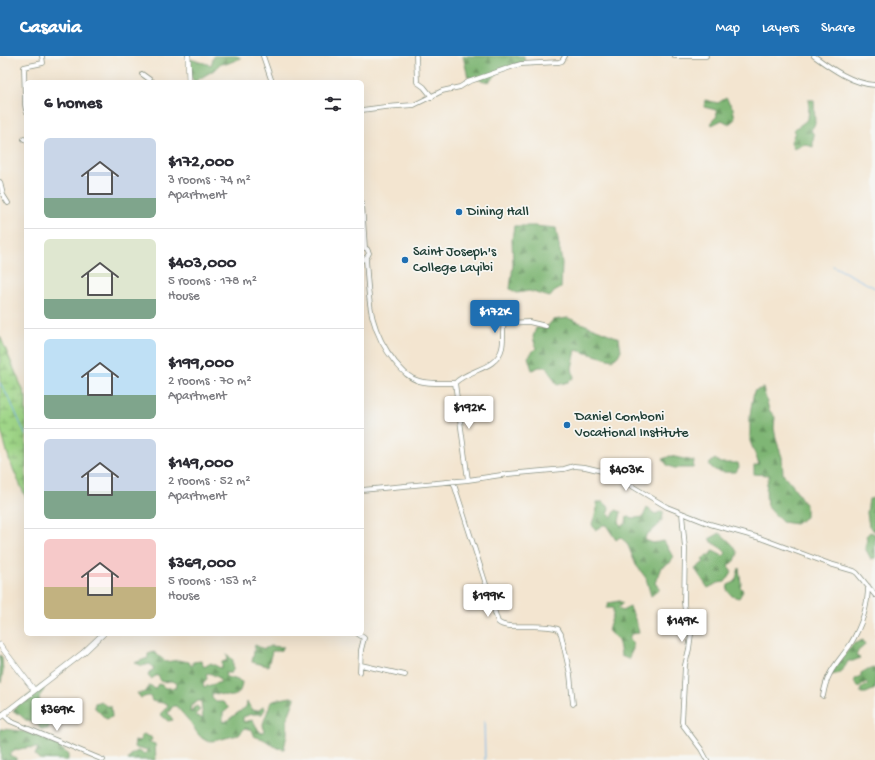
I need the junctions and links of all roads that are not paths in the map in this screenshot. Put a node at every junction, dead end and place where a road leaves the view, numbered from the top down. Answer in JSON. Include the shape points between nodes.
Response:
{"nodes":[{"id":1,"x":42,"y":56,"type":"edge"},
{"id":2,"x":188,"y":56,"type":"edge"},
{"id":3,"x":263,"y":56,"type":"edge"},
{"id":4,"x":416,"y":56,"type":"edge"},
{"id":5,"x":565,"y":56,"type":"edge"},
{"id":6,"x":675,"y":56,"type":"edge"},
{"id":7,"x":706,"y":56,"type":"edge"},
{"id":8,"x":814,"y":56,"type":"edge"},
{"id":9,"x":142,"y":74,"type":"dead end"},
{"id":10,"x":24,"y":80,"type":"edge"},
{"id":11,"x":150,"y":80,"type":"edge"},
{"id":12,"x":188,"y":80,"type":"edge"},
{"id":13,"x":271,"y":80,"type":"edge"},
{"id":14,"x":875,"y":85,"type":"edge"},
{"id":15,"x":432,"y":97,"type":"junction"},
{"id":16,"x":364,"y":110,"type":"edge"},
{"id":17,"x":0,"y":182,"type":"edge"},
{"id":18,"x":8,"y":203,"type":"dead end"},
{"id":19,"x":364,"y":248,"type":"edge"},
{"id":20,"x":364,"y":259,"type":"edge"},
{"id":21,"x":546,"y":326,"type":"dead end"},
{"id":22,"x":455,"y":382,"type":"junction"},
{"id":23,"x":468,"y":480,"type":"junction"},
{"id":24,"x":453,"y":481,"type":"junction"},
{"id":25,"x":364,"y":490,"type":"edge"},
{"id":26,"x":682,"y":513,"type":"junction"},
{"id":27,"x":868,"y":586,"type":"junction"},
{"id":28,"x":875,"y":595,"type":"edge"},
{"id":29,"x":101,"y":636,"type":"edge"},
{"id":30,"x":361,"y":636,"type":"edge"},
{"id":31,"x":0,"y":645,"type":"edge"},
{"id":32,"x":361,"y":665,"type":"junction"},
{"id":33,"x":360,"y":672,"type":"dead end"},
{"id":34,"x":405,"y":675,"type":"dead end"},
{"id":35,"x":34,"y":690,"type":"junction"},
{"id":36,"x":823,"y":696,"type":"dead end"},
{"id":37,"x":573,"y":704,"type":"dead end"},
{"id":38,"x":2,"y":715,"type":"edge"},
{"id":39,"x":103,"y":760,"type":"edge"},
{"id":40,"x":707,"y":760,"type":"edge"}],
"edges":[{"from":1,"to":10,"type":"street","via":[[43,63],[24,67]]},
{"from":2,"to":12,"type":"street"},
{"from":3,"to":13,"type":"street"},
{"from":4,"to":15,"type":"street","via":[[417,82]]},
{"from":5,"to":15,"type":"street","via":[[559,62],[514,66]]},
{"from":6,"to":7,"type":"street"},
{"from":8,"to":14,"type":"street","via":[[857,82]]},
{"from":9,"to":11,"type":"street"},
{"from":15,"to":16,"type":"street","via":[[414,105]]},
{"from":17,"to":18,"type":"street"},
{"from":19,"to":20,"type":"street","via":[[369,253]]},
{"from":20,"to":22,"type":"street","via":[[372,320],[389,354],[404,373],[414,380],[427,383]]},
{"from":21,"to":22,"type":"street","via":[[529,322],[504,323],[502,348],[493,362]]},
{"from":22,"to":23,"type":"street"},
{"from":23,"to":24,"type":"street"},
{"from":23,"to":26,"type":"street","via":[[574,466],[609,472],[667,507]]},
{"from":24,"to":25,"type":"street"},
{"from":24,"to":37,"type":"street","via":[[498,622],[509,626],[558,629],[570,674]]},
{"from":26,"to":27,"type":"street","via":[[849,569],[857,573]]},
{"from":26,"to":40,"type":"street","via":[[685,549],[684,602],[692,627],[685,665],[682,725]]},
{"from":27,"to":28,"type":"street"},
{"from":27,"to":36,"type":"street","via":[[865,612],[849,645],[827,676]]},
{"from":29,"to":35,"type":"street"},
{"from":30,"to":32,"type":"street","via":[[364,638]]},
{"from":31,"to":35,"type":"street"},
{"from":32,"to":33,"type":"street"},
{"from":32,"to":34,"type":"street"},
{"from":35,"to":38,"type":"street"},
{"from":38,"to":39,"type":"street","via":[[10,721]]}]}
